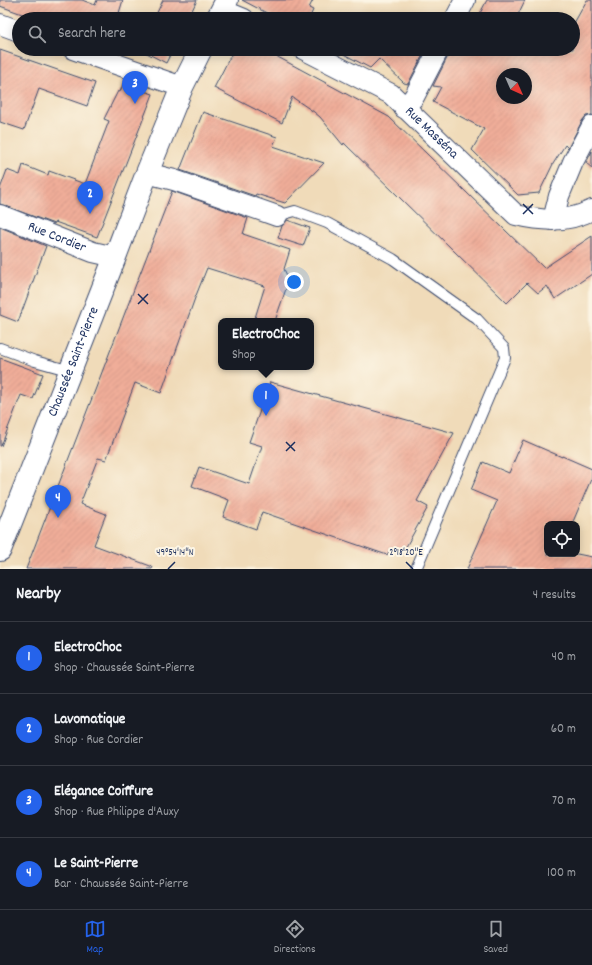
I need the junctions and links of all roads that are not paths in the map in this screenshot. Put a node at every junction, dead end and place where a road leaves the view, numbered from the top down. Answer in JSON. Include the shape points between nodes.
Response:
{"nodes":[{"id":1,"x":465,"y":0,"type":"edge"},
{"id":2,"x":459,"y":12,"type":"edge"},
{"id":3,"x":0,"y":24,"type":"edge"},
{"id":4,"x":12,"y":28,"type":"edge"},
{"id":5,"x":93,"y":56,"type":"edge"},
{"id":6,"x":198,"y":56,"type":"edge"},
{"id":7,"x":317,"y":56,"type":"edge"},
{"id":8,"x":435,"y":56,"type":"edge"},
{"id":9,"x":182,"y":87,"type":"junction"},
{"id":10,"x":404,"y":108,"type":"junction"},
{"id":11,"x":592,"y":126,"type":"edge"},
{"id":12,"x":147,"y":173,"type":"junction"},
{"id":13,"x":592,"y":210,"type":"edge"},
{"id":14,"x":0,"y":215,"type":"edge"},
{"id":15,"x":277,"y":216,"type":"joint"},
{"id":16,"x":553,"y":220,"type":"junction"},
{"id":17,"x":115,"y":257,"type":"junction"},
{"id":18,"x":0,"y":348,"type":"edge"},
{"id":19,"x":70,"y":371,"type":"junction"},
{"id":20,"x":0,"y":550,"type":"edge"},
{"id":21,"x":416,"y":569,"type":"edge"}],
"edges":[{"from":1,"to":2,"type":"street"},
{"from":3,"to":4,"type":"street"},
{"from":5,"to":9,"type":"street"},
{"from":6,"to":9,"type":"main road","name":"Chaussée Saint-Pierre"},
{"from":7,"to":10,"type":"street","name":"Rue Masséna","via":[[390,94]]},
{"from":8,"to":10,"type":"street","via":[[414,97]]},
{"from":9,"to":12,"type":"main road","name":"Chaussée Saint-Pierre"},
{"from":10,"to":16,"type":"street","name":"Rue Masséna","via":[[516,215],[538,220]]},
{"from":11,"to":16,"type":"street","via":[[561,189]]},
{"from":12,"to":15,"type":"street"},
{"from":12,"to":17,"type":"main road","name":"Chaussée Saint-Pierre"},
{"from":13,"to":16,"type":"street","name":"Rue Masséna","via":[[582,215]]},
{"from":14,"to":17,"type":"street","name":"Rue Cordier","via":[[93,252]]},
{"from":15,"to":21,"type":"lane","via":[[295,211],[328,222],[393,260],[477,319],[504,348],[505,358]]},
{"from":17,"to":19,"type":"main road","name":"Chaussée Saint-Pierre"},
{"from":18,"to":19,"type":"lane"},
{"from":19,"to":20,"type":"main road","name":"Chaussée Saint-Pierre"}]}
